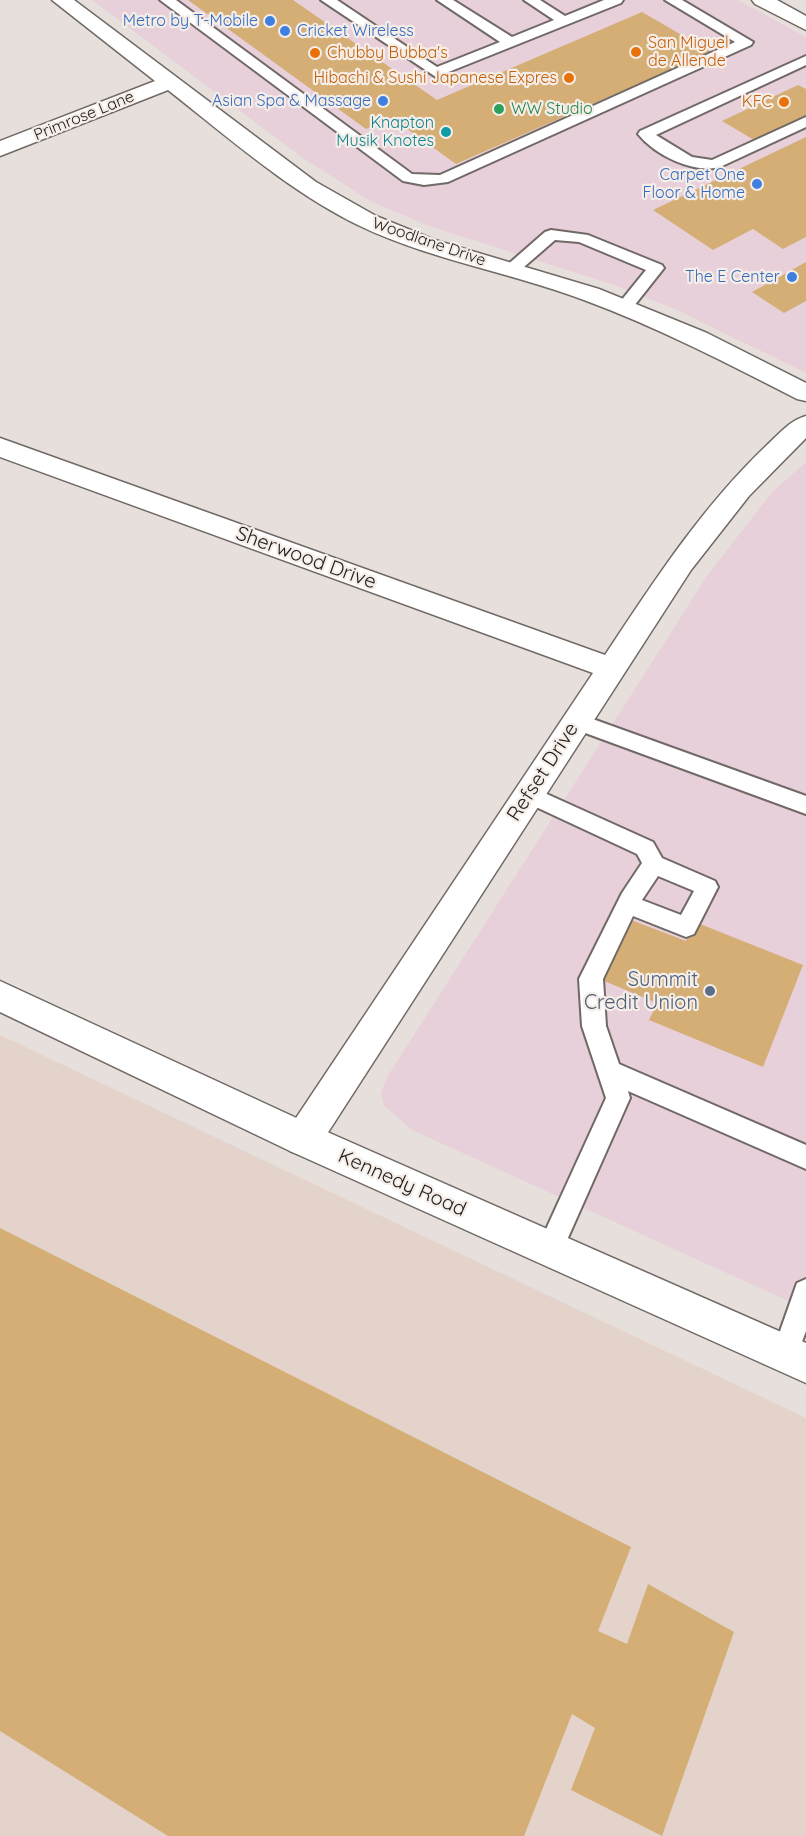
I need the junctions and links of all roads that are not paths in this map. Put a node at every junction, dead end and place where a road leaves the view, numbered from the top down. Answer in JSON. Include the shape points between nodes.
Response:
{"nodes":[{"id":1,"x":62,"y":0,"type":"edge"},
{"id":2,"x":167,"y":0,"type":"edge"},
{"id":3,"x":328,"y":0,"type":"edge"},
{"id":4,"x":444,"y":0,"type":"edge"},
{"id":5,"x":531,"y":0,"type":"edge"},
{"id":6,"x":616,"y":0,"type":"edge"},
{"id":7,"x":672,"y":0,"type":"edge"},
{"id":8,"x":762,"y":0,"type":"edge"},
{"id":9,"x":564,"y":21,"type":"junction"},
{"id":10,"x":806,"y":24,"type":"edge"},
{"id":11,"x":511,"y":43,"type":"junction"},
{"id":12,"x":806,"y":60,"type":"edge"},
{"id":13,"x":168,"y":83,"type":"junction"},
{"id":14,"x":806,"y":121,"type":"edge"},
{"id":15,"x":0,"y":149,"type":"edge"},
{"id":16,"x":511,"y":270,"type":"junction"},
{"id":17,"x":624,"y":307,"type":"junction"},
{"id":18,"x":806,"y":393,"type":"edge"},
{"id":19,"x":806,"y":424,"type":"edge"},
{"id":20,"x":0,"y":447,"type":"edge"},
{"id":21,"x":611,"y":668,"type":"junction"},
{"id":22,"x":576,"y":721,"type":"junction"},
{"id":23,"x":529,"y":794,"type":"junction"},
{"id":24,"x":806,"y":805,"type":"edge"},
{"id":25,"x":654,"y":864,"type":"junction"},
{"id":26,"x":628,"y":904,"type":"junction"},
{"id":27,"x":0,"y":996,"type":"edge"},
{"id":28,"x":609,"y":1071,"type":"junction"},
{"id":29,"x":303,"y":1139,"type":"junction"},
{"id":30,"x":806,"y":1157,"type":"edge"},
{"id":31,"x":550,"y":1249,"type":"junction"},
{"id":32,"x":806,"y":1292,"type":"edge"},
{"id":33,"x":796,"y":1359,"type":"edge"}],
"edges":[{"from":1,"to":13,"type":"street","name":"Woodlane Drive"},
{"from":2,"to":7,"type":"lane","via":[[408,178],[424,180],[443,178],[746,42]]},
{"from":3,"to":11,"type":"lane","via":[[436,73]]},
{"from":4,"to":11,"type":"lane"},
{"from":5,"to":9,"type":"lane"},
{"from":6,"to":9,"type":"lane"},
{"from":8,"to":10,"type":"street"},
{"from":9,"to":11,"type":"lane"},
{"from":12,"to":14,"type":"lane","via":[[645,134],[691,163],[703,166]]},
{"from":13,"to":15,"type":"street","name":"Primrose Lane"},
{"from":13,"to":16,"type":"street","name":"Woodlane Drive","via":[[308,187],[368,221],[428,245]]},
{"from":16,"to":17,"type":"street","name":"Woodlane Drive"},
{"from":16,"to":17,"type":"lane","via":[[551,235],[582,238],[656,268]]},
{"from":17,"to":18,"type":"street","name":"Woodlane Drive","via":[[698,338]]},
{"from":19,"to":21,"type":"street","name":"Refset Drive","via":[[749,477],[717,514]]},
{"from":20,"to":21,"type":"street","name":"Sherwood Drive"},
{"from":21,"to":22,"type":"street","name":"Refset Drive"},
{"from":22,"to":23,"type":"street","name":"Refset Drive"},
{"from":22,"to":24,"type":"lane"},
{"from":23,"to":25,"type":"lane","via":[[645,848]]},
{"from":23,"to":29,"type":"street","name":"Refset Drive"},
{"from":25,"to":26,"type":"lane"},
{"from":25,"to":26,"type":"lane","via":[[707,886],[686,927]]},
{"from":26,"to":28,"type":"lane","via":[[591,979],[594,1026]]},
{"from":27,"to":29,"type":"street","name":"Kennedy Road"},
{"from":28,"to":30,"type":"lane"},
{"from":28,"to":31,"type":"lane","via":[[618,1098]]},
{"from":29,"to":31,"type":"street","name":"Kennedy Road"},
{"from":31,"to":33,"type":"street","name":"Kennedy Road"},
{"from":32,"to":33,"type":"lane"}]}
